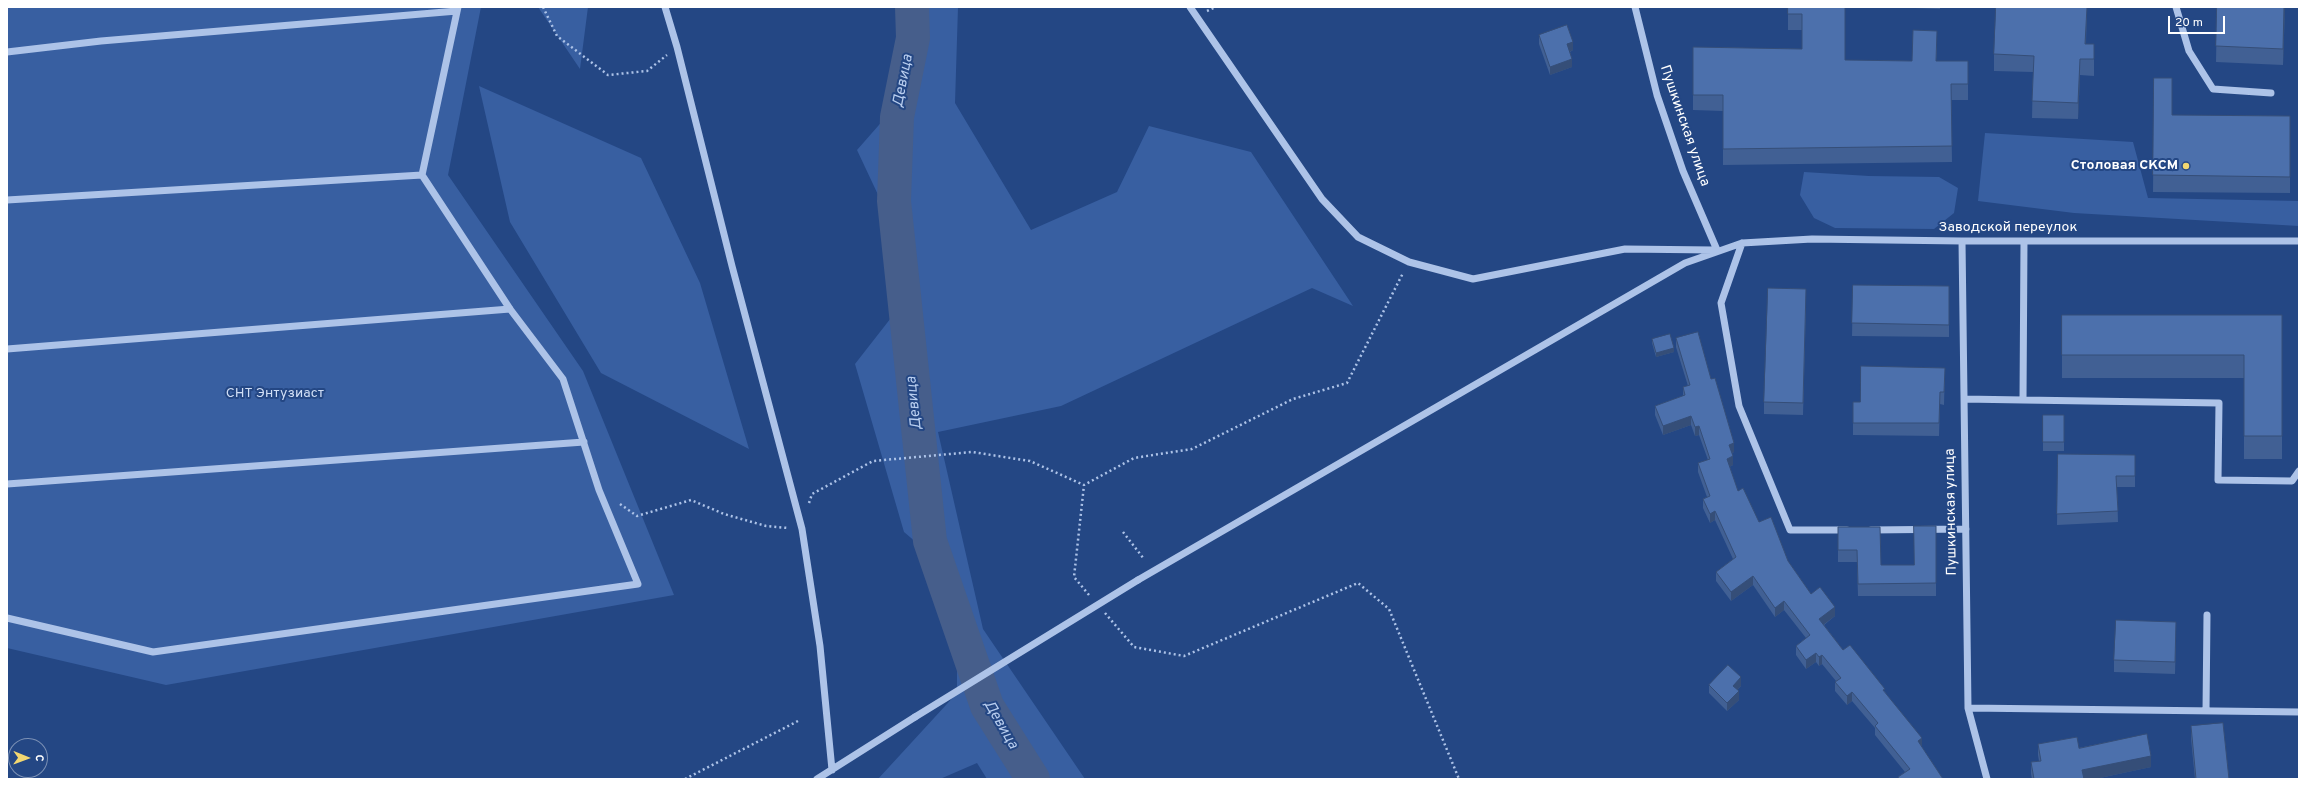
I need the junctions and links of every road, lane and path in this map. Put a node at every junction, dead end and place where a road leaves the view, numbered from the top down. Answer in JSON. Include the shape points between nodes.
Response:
{"nodes":[{"id":1,"x":543,"y":7,"type":"edge"},
{"id":2,"x":665,"y":7,"type":"edge"},
{"id":3,"x":1190,"y":7,"type":"edge"},
{"id":4,"x":1635,"y":7,"type":"edge"},
{"id":5,"x":2176,"y":7,"type":"edge"},
{"id":6,"x":458,"y":9,"type":"edge"},
{"id":7,"x":678,"y":47,"type":"junction"},
{"id":8,"x":7,"y":52,"type":"edge"},
{"id":9,"x":2271,"y":93,"type":"dead end"},
{"id":10,"x":422,"y":175,"type":"junction"},
{"id":11,"x":7,"y":200,"type":"edge"},
{"id":12,"x":2299,"y":240,"type":"edge"},
{"id":13,"x":1962,"y":241,"type":"junction"},
{"id":14,"x":2024,"y":241,"type":"junction"},
{"id":15,"x":1742,"y":243,"type":"junction"},
{"id":16,"x":1717,"y":250,"type":"junction"},
{"id":17,"x":1409,"y":262,"type":"junction"},
{"id":18,"x":510,"y":309,"type":"junction"},
{"id":19,"x":7,"y":349,"type":"edge"},
{"id":20,"x":1293,"y":399,"type":"dead end"},
{"id":21,"x":1964,"y":399,"type":"junction"},
{"id":22,"x":2023,"y":400,"type":"junction"},
{"id":23,"x":584,"y":442,"type":"junction"},
{"id":24,"x":2299,"y":471,"type":"edge"},
{"id":25,"x":7,"y":484,"type":"edge"},
{"id":26,"x":1084,"y":485,"type":"dead end"},
{"id":27,"x":618,"y":503,"type":"dead end"},
{"id":28,"x":802,"y":529,"type":"junction"},
{"id":29,"x":1966,"y":529,"type":"junction"},
{"id":30,"x":1854,"y":530,"type":"edge"},
{"id":31,"x":1862,"y":530,"type":"edge"},
{"id":32,"x":1123,"y":532,"type":"dead end"},
{"id":33,"x":1144,"y":559,"type":"dead end"},
{"id":34,"x":1390,"y":609,"type":"dead end"},
{"id":35,"x":2208,"y":615,"type":"dead end"},
{"id":36,"x":7,"y":618,"type":"edge"},
{"id":37,"x":1968,"y":708,"type":"junction"},
{"id":38,"x":2206,"y":711,"type":"junction"},
{"id":39,"x":2299,"y":712,"type":"edge"},
{"id":40,"x":798,"y":721,"type":"dead end"},
{"id":41,"x":832,"y":770,"type":"junction"},
{"id":42,"x":685,"y":779,"type":"edge"},
{"id":43,"x":817,"y":779,"type":"edge"},
{"id":44,"x":1459,"y":779,"type":"edge"},
{"id":45,"x":1986,"y":779,"type":"edge"}],
"edges":[{"from":1,"to":7,"type":"path","via":[[557,36],[608,75],[648,71]]},
{"from":2,"to":7,"type":"street"},
{"from":3,"to":17,"type":"street","via":[[1322,199],[1358,237]]},
{"from":4,"to":16,"type":"street","name":"Пушкинская улица","via":[[1657,95],[1683,171]]},
{"from":5,"to":9,"type":"street","via":[[2189,51],[2213,89]]},
{"from":6,"to":8,"type":"street","via":[[101,41]]},
{"from":6,"to":10,"type":"street"},
{"from":7,"to":28,"type":"street","via":[[732,266]]},
{"from":10,"to":11,"type":"street"},
{"from":10,"to":18,"type":"street"},
{"from":12,"to":14,"type":"street","name":"Заводской переулок"},
{"from":13,"to":14,"type":"street","name":"Заводской переулок"},
{"from":13,"to":15,"type":"street","name":"Заводской переулок","via":[[1812,239]]},
{"from":13,"to":21,"type":"street","name":"Пушкинская улица"},
{"from":14,"to":22,"type":"street"},
{"from":15,"to":16,"type":"street","name":"Заводской переулок"},
{"from":15,"to":30,"type":"street","via":[[1721,303],[1739,406],[1790,530]]},
{"from":16,"to":17,"type":"street","via":[[1625,249],[1473,279]]},
{"from":16,"to":41,"type":"street","bridge":true,"via":[[1685,263],[1138,580]]},
{"from":17,"to":20,"type":"path","via":[[1347,383]]},
{"from":18,"to":19,"type":"street"},
{"from":18,"to":23,"type":"street","via":[[563,379]]},
{"from":21,"to":22,"type":"street"},
{"from":21,"to":29,"type":"street","name":"Пушкинская улица"},
{"from":22,"to":24,"type":"street","via":[[2219,403],[2218,480],[2292,481]]},
{"from":23,"to":25,"type":"street"},
{"from":23,"to":36,"type":"street","via":[[599,490],[638,584],[153,652]]},
{"from":26,"to":28,"type":"path","via":[[1030,461],[972,452],[873,461],[812,494]]},
{"from":27,"to":28,"type":"path","via":[[637,516],[691,500],[724,514],[766,526]]},
{"from":28,"to":41,"type":"street","via":[[820,646]]},
{"from":29,"to":31,"type":"street"},
{"from":29,"to":37,"type":"street","name":"Пушкинская улица"},
{"from":32,"to":33,"type":"path"},
{"from":34,"to":44,"type":"path"},
{"from":35,"to":38,"type":"street"},
{"from":37,"to":38,"type":"street"},
{"from":37,"to":45,"type":"street","name":"Пушкинская улица"},
{"from":38,"to":39,"type":"street"},
{"from":40,"to":42,"type":"path"},
{"from":41,"to":43,"type":"street"}]}
